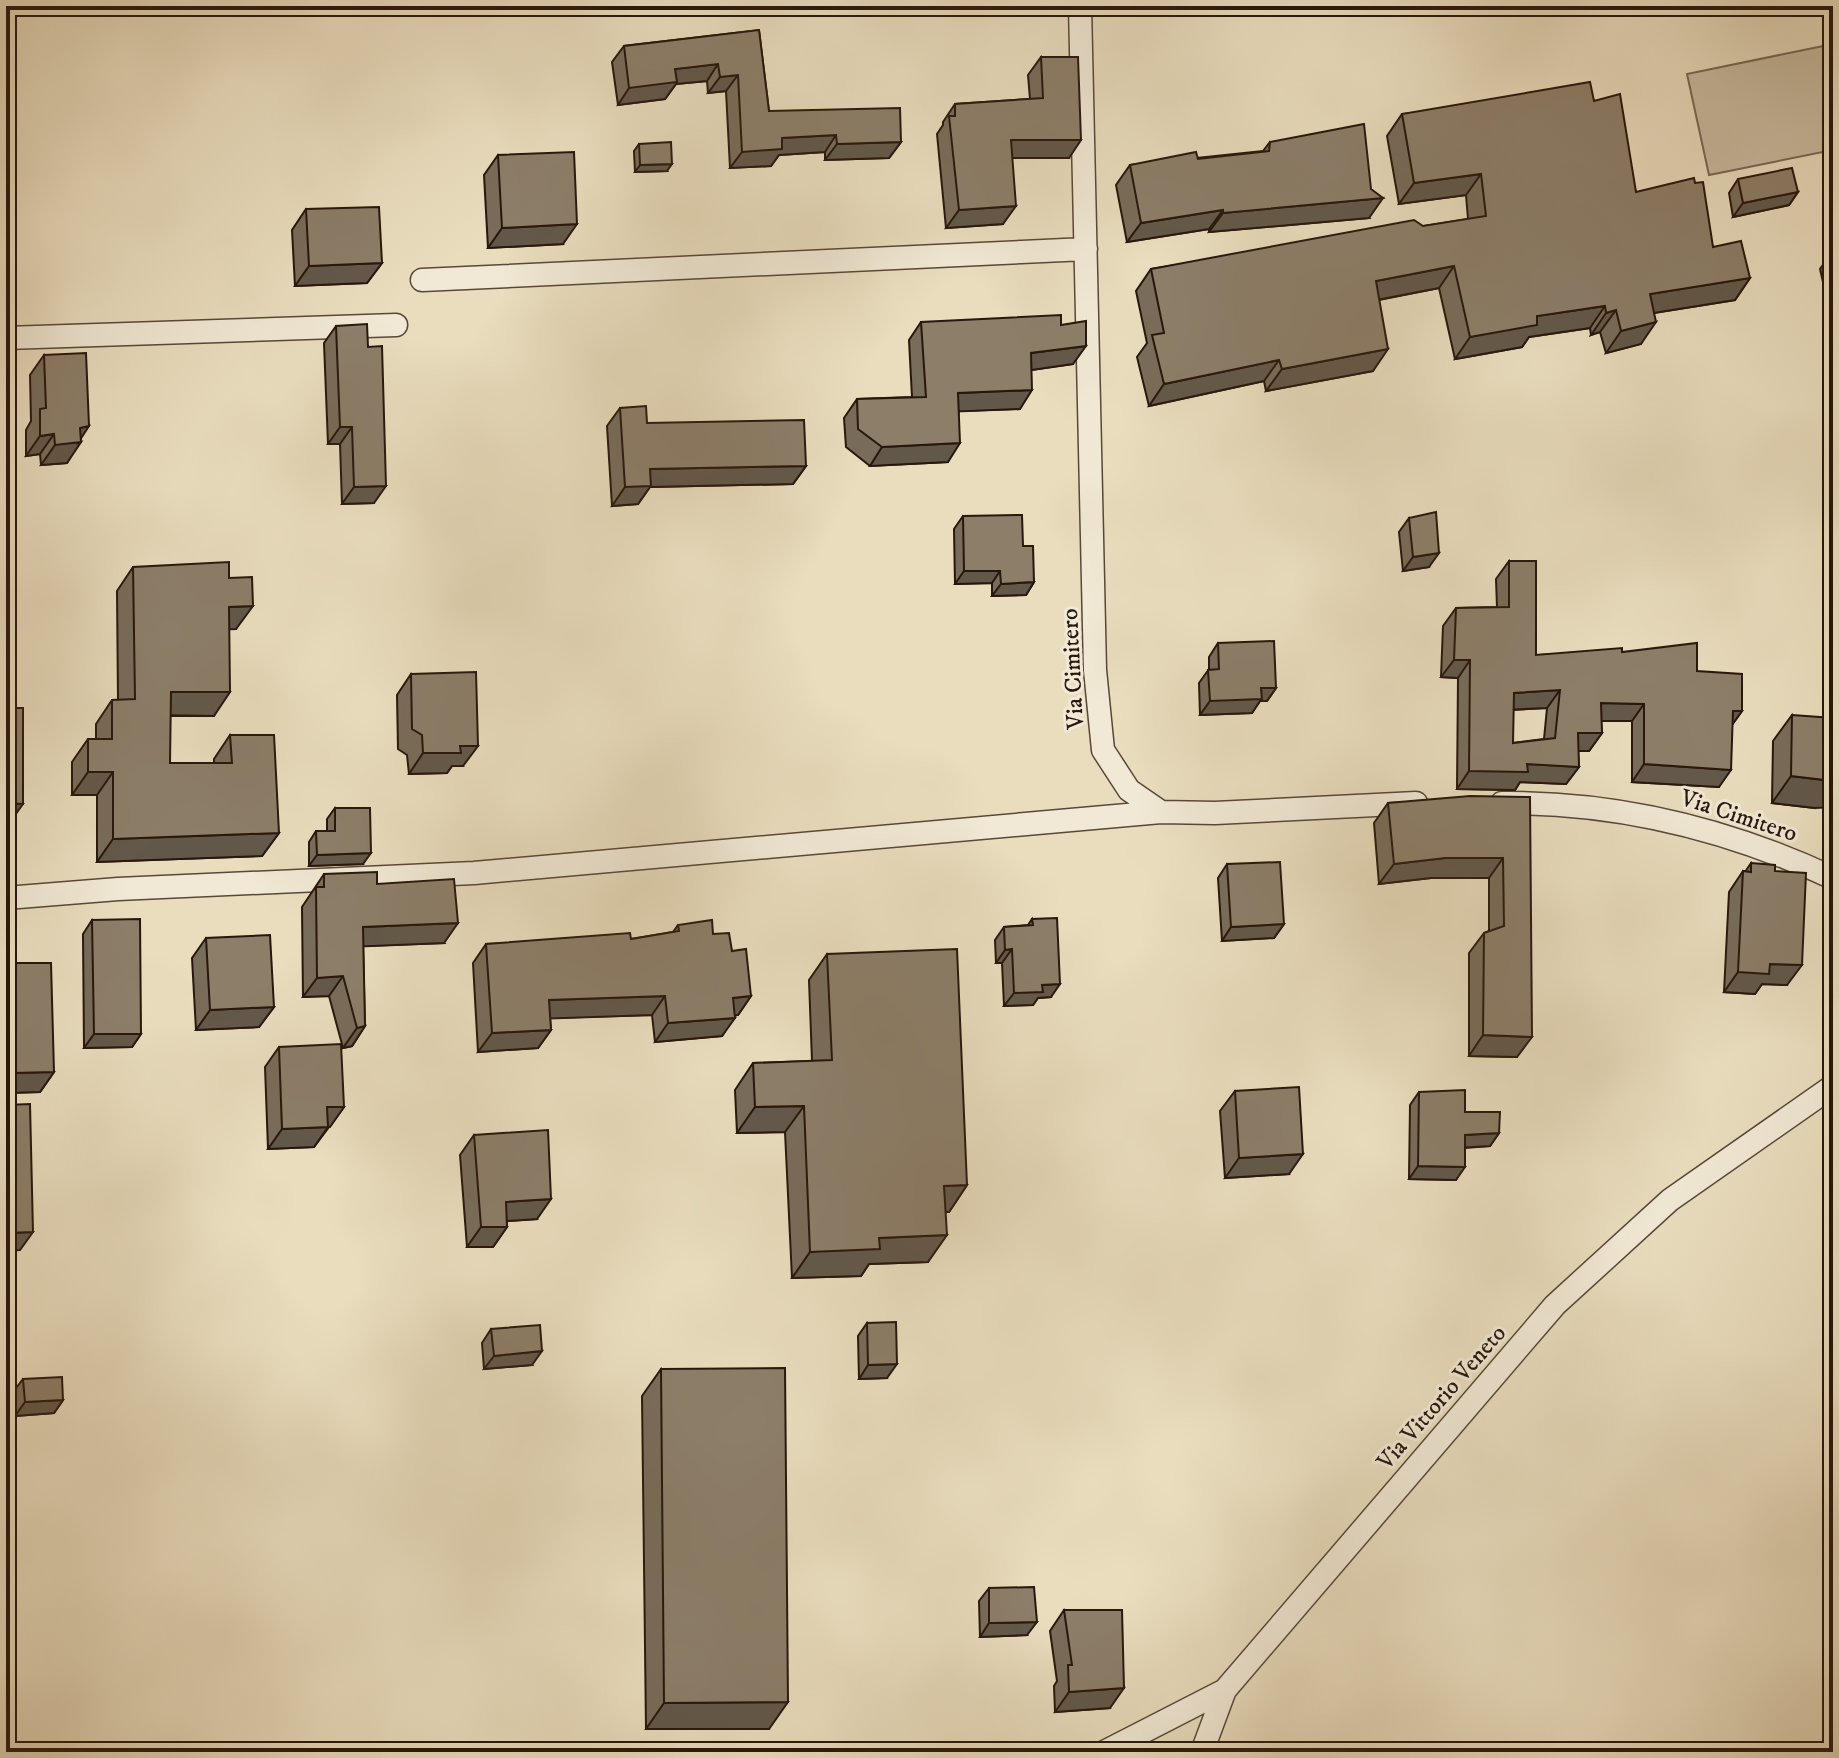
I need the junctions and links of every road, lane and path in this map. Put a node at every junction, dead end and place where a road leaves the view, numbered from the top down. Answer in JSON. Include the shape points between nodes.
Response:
{"nodes":[{"id":1,"x":1080,"y":6,"type":"edge"},
{"id":2,"x":1086,"y":249,"type":"junction"},
{"id":3,"x":422,"y":280,"type":"dead end"},
{"id":4,"x":396,"y":325,"type":"dead end"},
{"id":5,"x":6,"y":338,"type":"edge"},
{"id":6,"x":1441,"y":803,"type":"edge"},
{"id":7,"x":1472,"y":803,"type":"edge"},
{"id":8,"x":1161,"y":812,"type":"junction"},
{"id":9,"x":1833,"y":878,"type":"edge"},
{"id":10,"x":6,"y":898,"type":"edge"},
{"id":11,"x":1833,"y":1086,"type":"edge"},
{"id":12,"x":1225,"y":1690,"type":"junction"},
{"id":13,"x":1104,"y":1752,"type":"edge"},
{"id":14,"x":1202,"y":1752,"type":"edge"}],
"edges":[{"from":1,"to":2,"type":"street","name":"Via Cimitero"},
{"from":2,"to":3,"type":"street"},
{"from":2,"to":8,"type":"street","name":"Via Cimitero","via":[[1095,670],[1103,750],[1129,790]]},
{"from":4,"to":5,"type":"street"},
{"from":6,"to":8,"type":"street"},
{"from":7,"to":9,"type":"street","name":"Via Cimitero","via":[[1576,806],[1670,819],[1777,852]]},
{"from":8,"to":10,"type":"street","via":[[474,873]]},
{"from":11,"to":12,"type":"street","name":"Via Vittorio Veneto","via":[[1670,1200],[1555,1305]]},
{"from":12,"to":13,"type":"street","name":"Via Vittorio Veneto"},
{"from":12,"to":14,"type":"street"}]}
